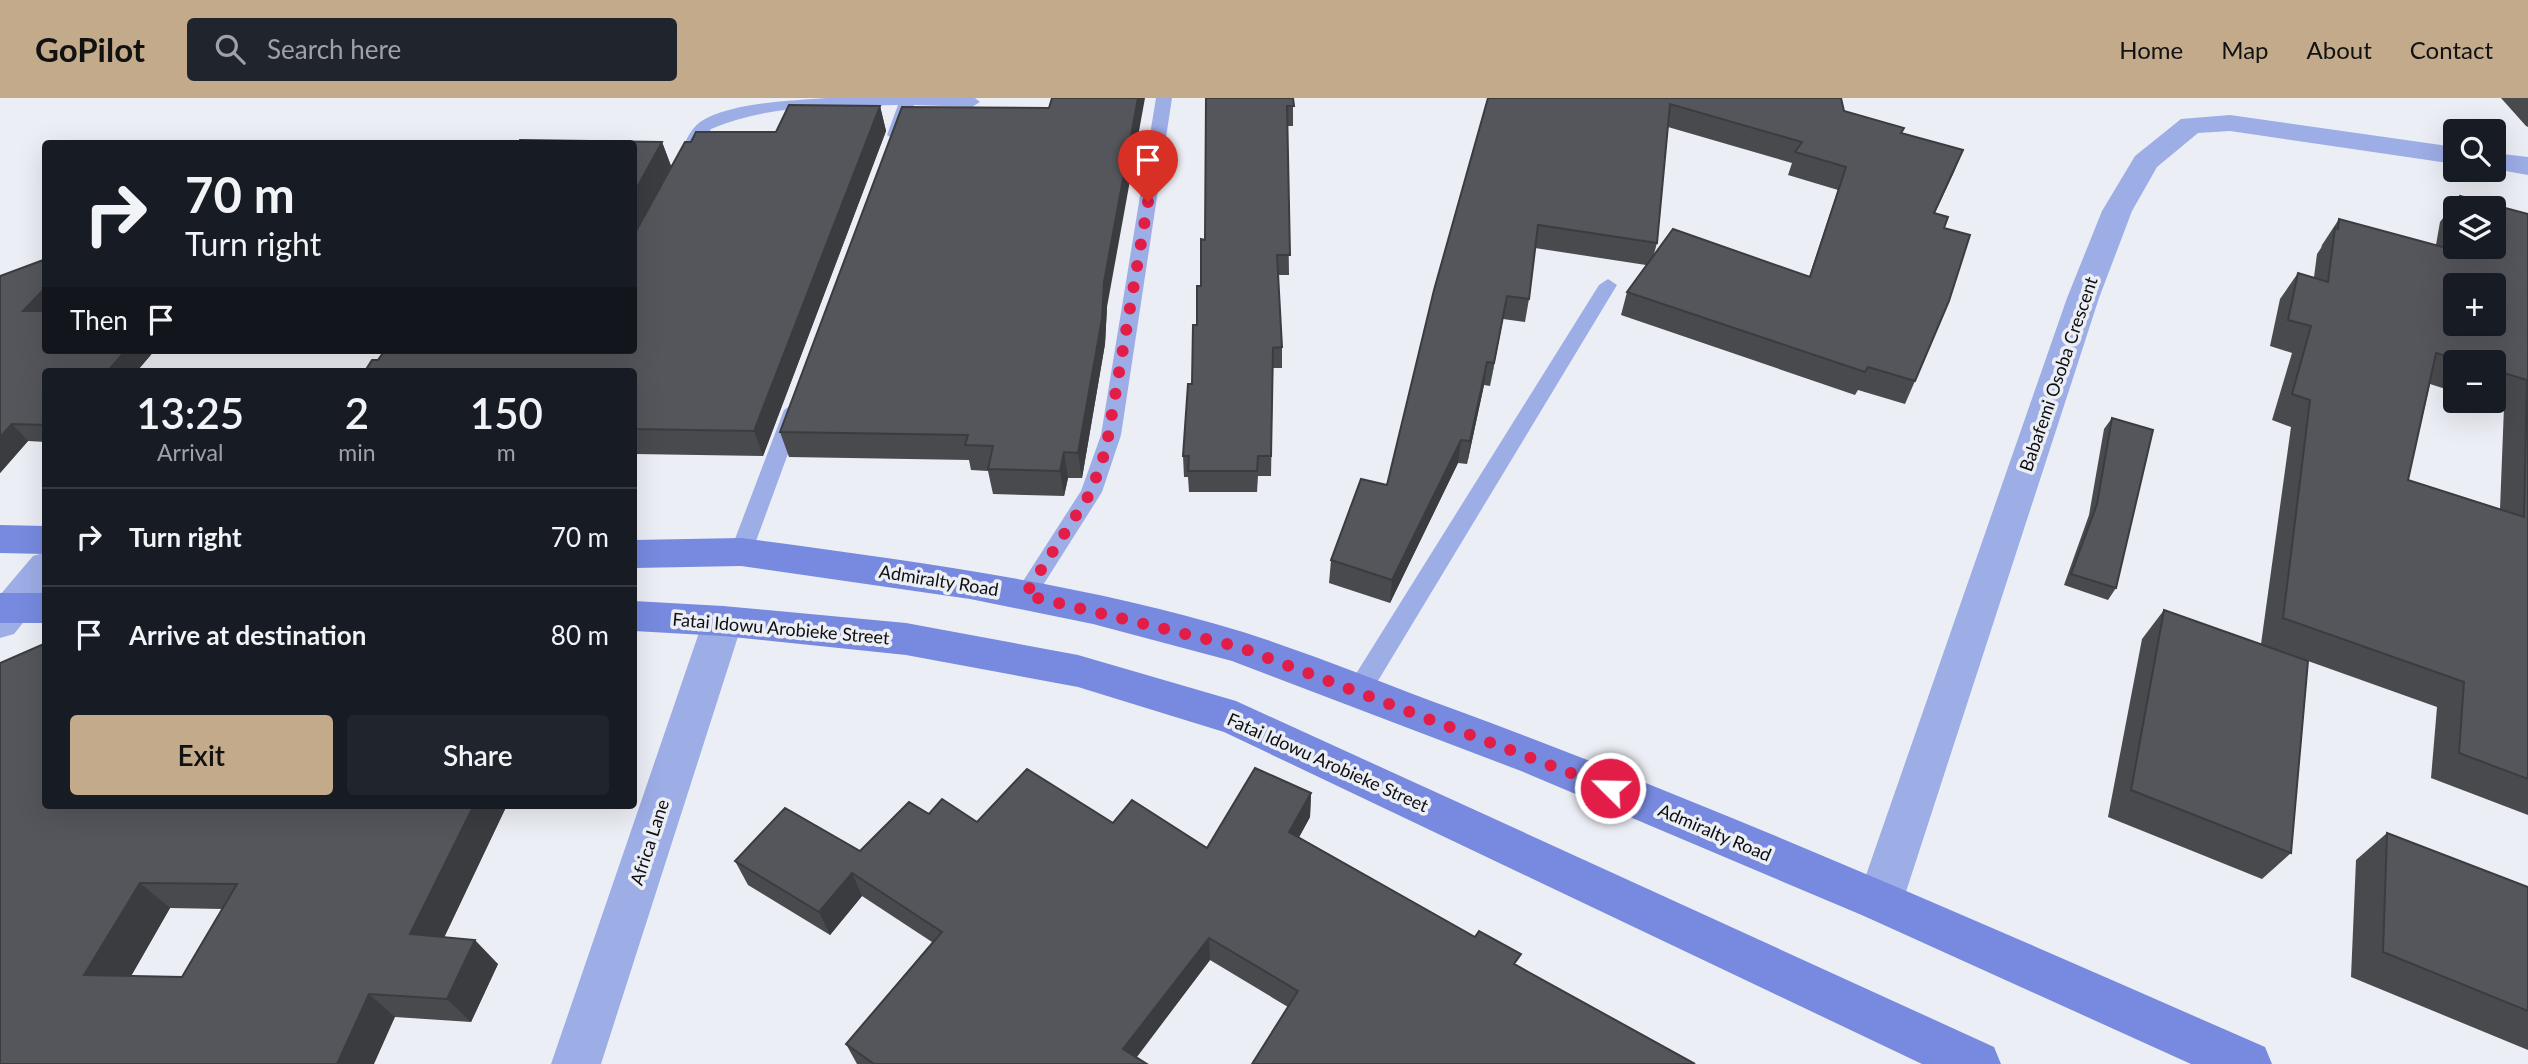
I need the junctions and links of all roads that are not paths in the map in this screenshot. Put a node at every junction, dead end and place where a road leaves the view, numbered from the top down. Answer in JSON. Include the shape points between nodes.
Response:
{"nodes":[{"id":1,"x":909,"y":98,"type":"edge"},
{"id":2,"x":1164,"y":98,"type":"edge"},
{"id":3,"x":972,"y":102,"type":"dead end"},
{"id":4,"x":890,"y":150,"type":"edge"},
{"id":5,"x":2443,"y":154,"type":"edge"},
{"id":6,"x":2506,"y":163,"type":"edge"},
{"id":7,"x":2528,"y":166,"type":"edge"},
{"id":8,"x":678,"y":174,"type":"edge"},
{"id":9,"x":1608,"y":285,"type":"dead end"},
{"id":10,"x":799,"y":397,"type":"edge"},
{"id":11,"x":0,"y":540,"type":"edge"},
{"id":12,"x":42,"y":540,"type":"edge"},
{"id":13,"x":741,"y":552,"type":"junction"},
{"id":14,"x":637,"y":554,"type":"edge"},
{"id":15,"x":42,"y":572,"type":"edge"},
{"id":16,"x":1025,"y":595,"type":"junction"},
{"id":17,"x":14,"y":611,"type":"edge"},
{"id":18,"x":637,"y":616,"type":"edge"},
{"id":19,"x":723,"y":621,"type":"junction"},
{"id":20,"x":1358,"y":692,"type":"junction"},
{"id":21,"x":1880,"y":901,"type":"junction"},
{"id":22,"x":576,"y":1064,"type":"edge"},
{"id":23,"x":1976,"y":1064,"type":"edge"},
{"id":24,"x":2247,"y":1064,"type":"edge"}],
"edges":[{"from":1,"to":3,"type":"lane"},
{"from":1,"to":4,"type":"lane"},
{"from":1,"to":8,"type":"lane","via":[[772,104],[727,113],[704,126]]},
{"from":2,"to":16,"type":"lane","via":[[1111,435],[1091,492]]},
{"from":5,"to":21,"type":"street","name":"Babafemi Osoba Crescent","via":[[2230,123],[2191,125],[2145,162],[2117,211],[2084,298]]},
{"from":6,"to":7,"type":"street"},
{"from":9,"to":20,"type":"lane"},
{"from":10,"to":13,"type":"lane"},
{"from":11,"to":12,"type":"street"},
{"from":13,"to":14,"type":"street","name":"Admiralty Road"},
{"from":13,"to":16,"type":"street","name":"Admiralty Road"},
{"from":15,"to":17,"type":"street"},
{"from":16,"to":20,"type":"street","name":"Admiralty Road","via":[[1239,647]]},
{"from":18,"to":19,"type":"street","name":"Fatai Idowu Arobieke Street"},
{"from":19,"to":22,"type":"street","name":"Africa Lane"},
{"from":19,"to":23,"type":"street","name":"Fatai Idowu Arobieke Street","via":[[906,639],[1078,671],[1236,718]]},
{"from":20,"to":21,"type":"street","name":"Admiralty Road","via":[[1536,758]]},
{"from":21,"to":24,"type":"street","name":"Admiralty Road"}]}
